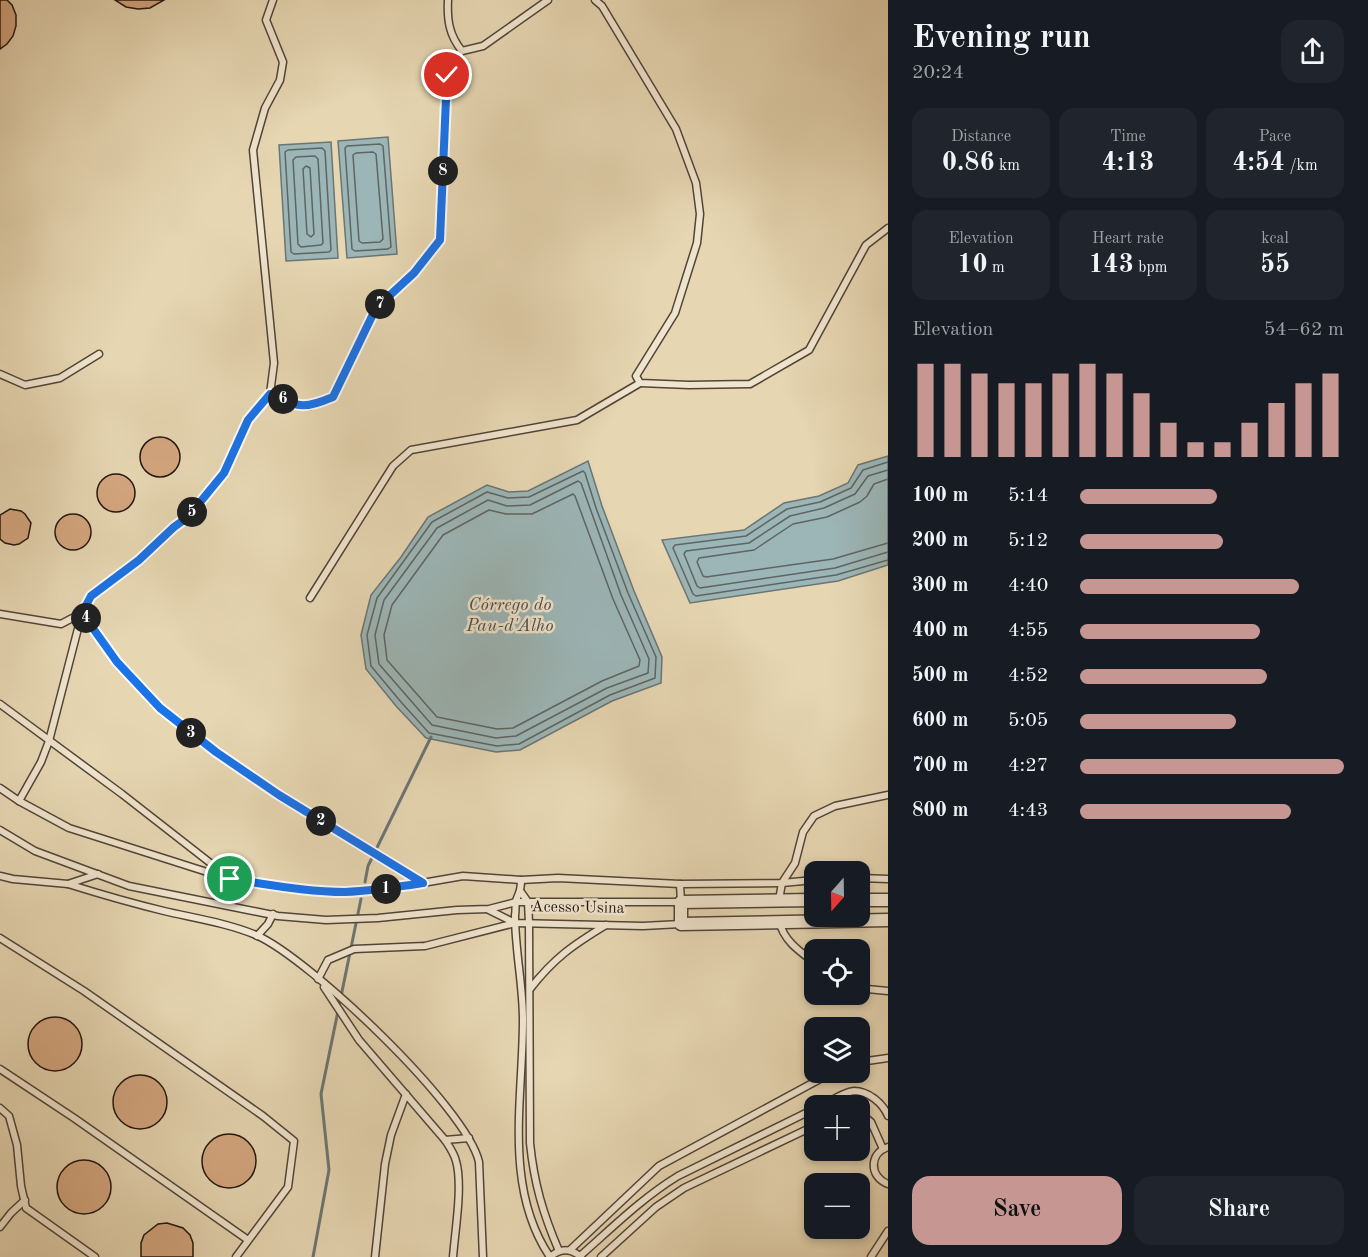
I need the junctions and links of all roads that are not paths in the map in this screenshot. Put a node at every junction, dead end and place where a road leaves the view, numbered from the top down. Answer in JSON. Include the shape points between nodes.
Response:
{"nodes":[{"id":1,"x":273,"y":0,"type":"edge"},
{"id":2,"x":448,"y":0,"type":"edge"},
{"id":3,"x":548,"y":0,"type":"edge"},
{"id":4,"x":595,"y":0,"type":"edge"},
{"id":5,"x":462,"y":51,"type":"junction"},
{"id":6,"x":888,"y":228,"type":"edge"},
{"id":7,"x":99,"y":354,"type":"dead end"},
{"id":8,"x":0,"y":374,"type":"edge"},
{"id":9,"x":640,"y":383,"type":"junction"},
{"id":10,"x":270,"y":394,"type":"junction"},
{"id":11,"x":310,"y":598,"type":"dead end"},
{"id":12,"x":82,"y":613,"type":"junction"},
{"id":13,"x":0,"y":614,"type":"edge"},
{"id":14,"x":0,"y":704,"type":"edge"},
{"id":15,"x":49,"y":741,"type":"junction"},
{"id":16,"x":0,"y":788,"type":"edge"},
{"id":17,"x":888,"y":795,"type":"edge"},
{"id":18,"x":19,"y":801,"type":"junction"},
{"id":19,"x":0,"y":830,"type":"edge"},
{"id":20,"x":98,"y":874,"type":"junction"},
{"id":21,"x":0,"y":876,"type":"edge"},
{"id":22,"x":870,"y":878,"type":"edge"},
{"id":23,"x":230,"y":879,"type":"junction"},
{"id":24,"x":888,"y":879,"type":"edge"},
{"id":25,"x":521,"y":880,"type":"junction"},
{"id":26,"x":804,"y":881,"type":"edge"},
{"id":27,"x":423,"y":883,"type":"junction"},
{"id":28,"x":782,"y":883,"type":"junction"},
{"id":29,"x":68,"y":884,"type":"junction"},
{"id":30,"x":680,"y":884,"type":"junction"},
{"id":31,"x":521,"y":892,"type":"junction"},
{"id":32,"x":779,"y":900,"type":"junction"},
{"id":33,"x":804,"y":900,"type":"edge"},
{"id":34,"x":870,"y":900,"type":"edge"},
{"id":35,"x":888,"y":900,"type":"edge"},
{"id":36,"x":516,"y":902,"type":"junction"},
{"id":37,"x":528,"y":902,"type":"junction"},
{"id":38,"x":681,"y":902,"type":"junction"},
{"id":39,"x":489,"y":909,"type":"junction"},
{"id":40,"x":273,"y":914,"type":"junction"},
{"id":41,"x":888,"y":920,"type":"edge"},
{"id":42,"x":779,"y":921,"type":"junction"},
{"id":43,"x":515,"y":923,"type":"junction"},
{"id":44,"x":529,"y":923,"type":"junction"},
{"id":45,"x":607,"y":924,"type":"junction"},
{"id":46,"x":681,"y":924,"type":"junction"},
{"id":47,"x":256,"y":936,"type":"junction"},
{"id":48,"x":0,"y":938,"type":"edge"},
{"id":49,"x":804,"y":954,"type":"edge"},
{"id":50,"x":318,"y":978,"type":"junction"},
{"id":51,"x":529,"y":989,"type":"junction"},
{"id":52,"x":870,"y":989,"type":"edge"},
{"id":53,"x":520,"y":990,"type":"junction"},
{"id":54,"x":888,"y":991,"type":"edge"},
{"id":55,"x":888,"y":1058,"type":"edge"},
{"id":56,"x":870,"y":1061,"type":"edge"},
{"id":57,"x":0,"y":1069,"type":"edge"},
{"id":58,"x":813,"y":1083,"type":"edge"},
{"id":59,"x":406,"y":1094,"type":"junction"},
{"id":60,"x":845,"y":1095,"type":"edge"},
{"id":61,"x":868,"y":1095,"type":"edge"},
{"id":62,"x":870,"y":1096,"type":"edge"},
{"id":63,"x":0,"y":1108,"type":"edge"},
{"id":64,"x":804,"y":1114,"type":"edge"},
{"id":65,"x":888,"y":1116,"type":"edge"},
{"id":66,"x":870,"y":1121,"type":"edge"},
{"id":67,"x":804,"y":1131,"type":"edge"},
{"id":68,"x":469,"y":1138,"type":"junction"},
{"id":69,"x":445,"y":1140,"type":"junction"},
{"id":70,"x":885,"y":1148,"type":"edge"},
{"id":71,"x":888,"y":1184,"type":"edge"},
{"id":72,"x":25,"y":1200,"type":"junction"},
{"id":73,"x":888,"y":1223,"type":"edge"},
{"id":74,"x":0,"y":1227,"type":"edge"},
{"id":75,"x":887,"y":1233,"type":"edge"},
{"id":76,"x":248,"y":1240,"type":"junction"},
{"id":77,"x":559,"y":1251,"type":"junction"},
{"id":78,"x":570,"y":1251,"type":"junction"},
{"id":79,"x":95,"y":1257,"type":"edge"},
{"id":80,"x":236,"y":1257,"type":"edge"},
{"id":81,"x":375,"y":1257,"type":"edge"},
{"id":82,"x":453,"y":1257,"type":"edge"},
{"id":83,"x":483,"y":1257,"type":"edge"},
{"id":84,"x":550,"y":1257,"type":"edge"},
{"id":85,"x":580,"y":1257,"type":"edge"},
{"id":86,"x":601,"y":1257,"type":"edge"},
{"id":87,"x":871,"y":1257,"type":"edge"}],
"edges":[{"from":1,"to":10,"type":"lane","via":[[266,20],[283,62],[253,150],[274,363]]},
{"from":2,"to":5,"type":"lane","via":[[447,19],[453,40]]},
{"from":3,"to":5,"type":"lane","via":[[483,46]]},
{"from":4,"to":9,"type":"lane","via":[[676,129],[696,183],[700,214],[697,243],[675,313],[636,376]]},
{"from":5,"to":10,"type":"lane","via":[[452,60],[447,75],[440,240],[414,273],[376,308],[333,397],[310,406]]},
{"from":6,"to":9,"type":"lane","via":[[866,245],[809,350],[750,384]]},
{"from":7,"to":8,"type":"lane","via":[[60,378],[25,385]]},
{"from":9,"to":11,"type":"lane","via":[[577,420],[411,450],[393,466]]},
{"from":10,"to":12,"type":"lane","via":[[248,420],[224,473],[188,517],[91,596]]},
{"from":12,"to":13,"type":"lane","via":[[61,624]]},
{"from":12,"to":15,"type":"lane"},
{"from":12,"to":27,"type":"lane","via":[[117,662],[160,708],[279,795]]},
{"from":14,"to":15,"type":"lane"},
{"from":15,"to":18,"type":"lane"},
{"from":15,"to":23,"type":"lane"},
{"from":16,"to":18,"type":"lane"},
{"from":17,"to":28,"type":"lane","via":[[835,806],[814,816],[803,832],[795,863]]},
{"from":18,"to":23,"type":"lane","via":[[69,828]]},
{"from":19,"to":20,"type":"lane","via":[[35,851]]},
{"from":20,"to":29,"type":"lane"},
{"from":20,"to":40,"type":"lane","via":[[129,885]]},
{"from":21,"to":29,"type":"lane"},
{"from":22,"to":24,"type":"lane"},
{"from":23,"to":27,"type":"lane","via":[[344,892]]},
{"from":25,"to":27,"type":"lane","via":[[463,876]]},
{"from":25,"to":30,"type":"lane"},
{"from":25,"to":31,"type":"lane"},
{"from":26,"to":28,"type":"lane"},
{"from":28,"to":30,"type":"lane"},
{"from":28,"to":32,"type":"lane"},
{"from":29,"to":47,"type":"lane"},
{"from":30,"to":38,"type":"lane"},
{"from":31,"to":36,"type":"lane"},
{"from":31,"to":37,"type":"lane"},
{"from":32,"to":33,"type":"street","name":"Acesso Usina"},
{"from":32,"to":38,"type":"street","name":"Acesso Usina"},
{"from":32,"to":42,"type":"street"},
{"from":34,"to":35,"type":"street"},
{"from":36,"to":37,"type":"lane","name":"Acesso Usina"},
{"from":36,"to":39,"type":"lane","name":"Acesso Usina"},
{"from":36,"to":43,"type":"lane"},
{"from":37,"to":38,"type":"lane","name":"Acesso Usina"},
{"from":37,"to":44,"type":"lane"},
{"from":38,"to":46,"type":"street"},
{"from":39,"to":40,"type":"lane","via":[[326,920]]},
{"from":39,"to":43,"type":"lane","name":"Acesso Usina"},
{"from":40,"to":47,"type":"lane"},
{"from":41,"to":42,"type":"street","name":"Acesso Usina"},
{"from":42,"to":46,"type":"street","name":"Acesso Usina"},
{"from":42,"to":49,"type":"lane","via":[[782,934]]},
{"from":43,"to":44,"type":"lane","name":"Acesso Usina"},
{"from":43,"to":50,"type":"lane","via":[[425,946],[354,949],[328,960]]},
{"from":43,"to":53,"type":"lane"},
{"from":44,"to":45,"type":"lane","name":"Acesso Usina"},
{"from":44,"to":51,"type":"lane"},
{"from":45,"to":46,"type":"lane","name":"Acesso Usina"},
{"from":45,"to":51,"type":"lane","via":[[557,957]]},
{"from":47,"to":50,"type":"lane","via":[[280,948]]},
{"from":48,"to":76,"type":"lane","via":[[84,991],[294,1141],[288,1187]]},
{"from":50,"to":59,"type":"lane","via":[[359,1040]]},
{"from":50,"to":68,"type":"lane","via":[[376,1029]]},
{"from":51,"to":53,"type":"lane"},
{"from":51,"to":77,"type":"lane","via":[[533,1174]]},
{"from":52,"to":54,"type":"lane"},
{"from":53,"to":84,"type":"lane","via":[[523,1020],[518,1094],[523,1186],[538,1239]]},
{"from":55,"to":56,"type":"lane"},
{"from":57,"to":76,"type":"lane"},
{"from":58,"to":78,"type":"lane","via":[[659,1166]]},
{"from":59,"to":69,"type":"lane"},
{"from":59,"to":81,"type":"lane","via":[[385,1164]]},
{"from":60,"to":61,"type":"lane","via":[[854,1091]]},
{"from":62,"to":65,"type":"lane"},
{"from":63,"to":72,"type":"lane","via":[[9,1116],[17,1145]]},
{"from":64,"to":85,"type":"lane","via":[[660,1187]]},
{"from":66,"to":70,"type":"lane"},
{"from":67,"to":86,"type":"lane","via":[[676,1193]]},
{"from":68,"to":69,"type":"lane"},
{"from":68,"to":83,"type":"lane","via":[[479,1162]]},
{"from":69,"to":82,"type":"lane","via":[[458,1169]]},
{"from":70,"to":71,"type":"lane","via":[[875,1157],[873,1169]]},
{"from":72,"to":74,"type":"lane"},
{"from":72,"to":79,"type":"lane","via":[[26,1208]]},
{"from":73,"to":75,"type":"lane"},
{"from":75,"to":87,"type":"lane"},
{"from":76,"to":80,"type":"lane"},
{"from":77,"to":78,"type":"lane"},
{"from":77,"to":84,"type":"lane"},
{"from":78,"to":85,"type":"lane"}]}
